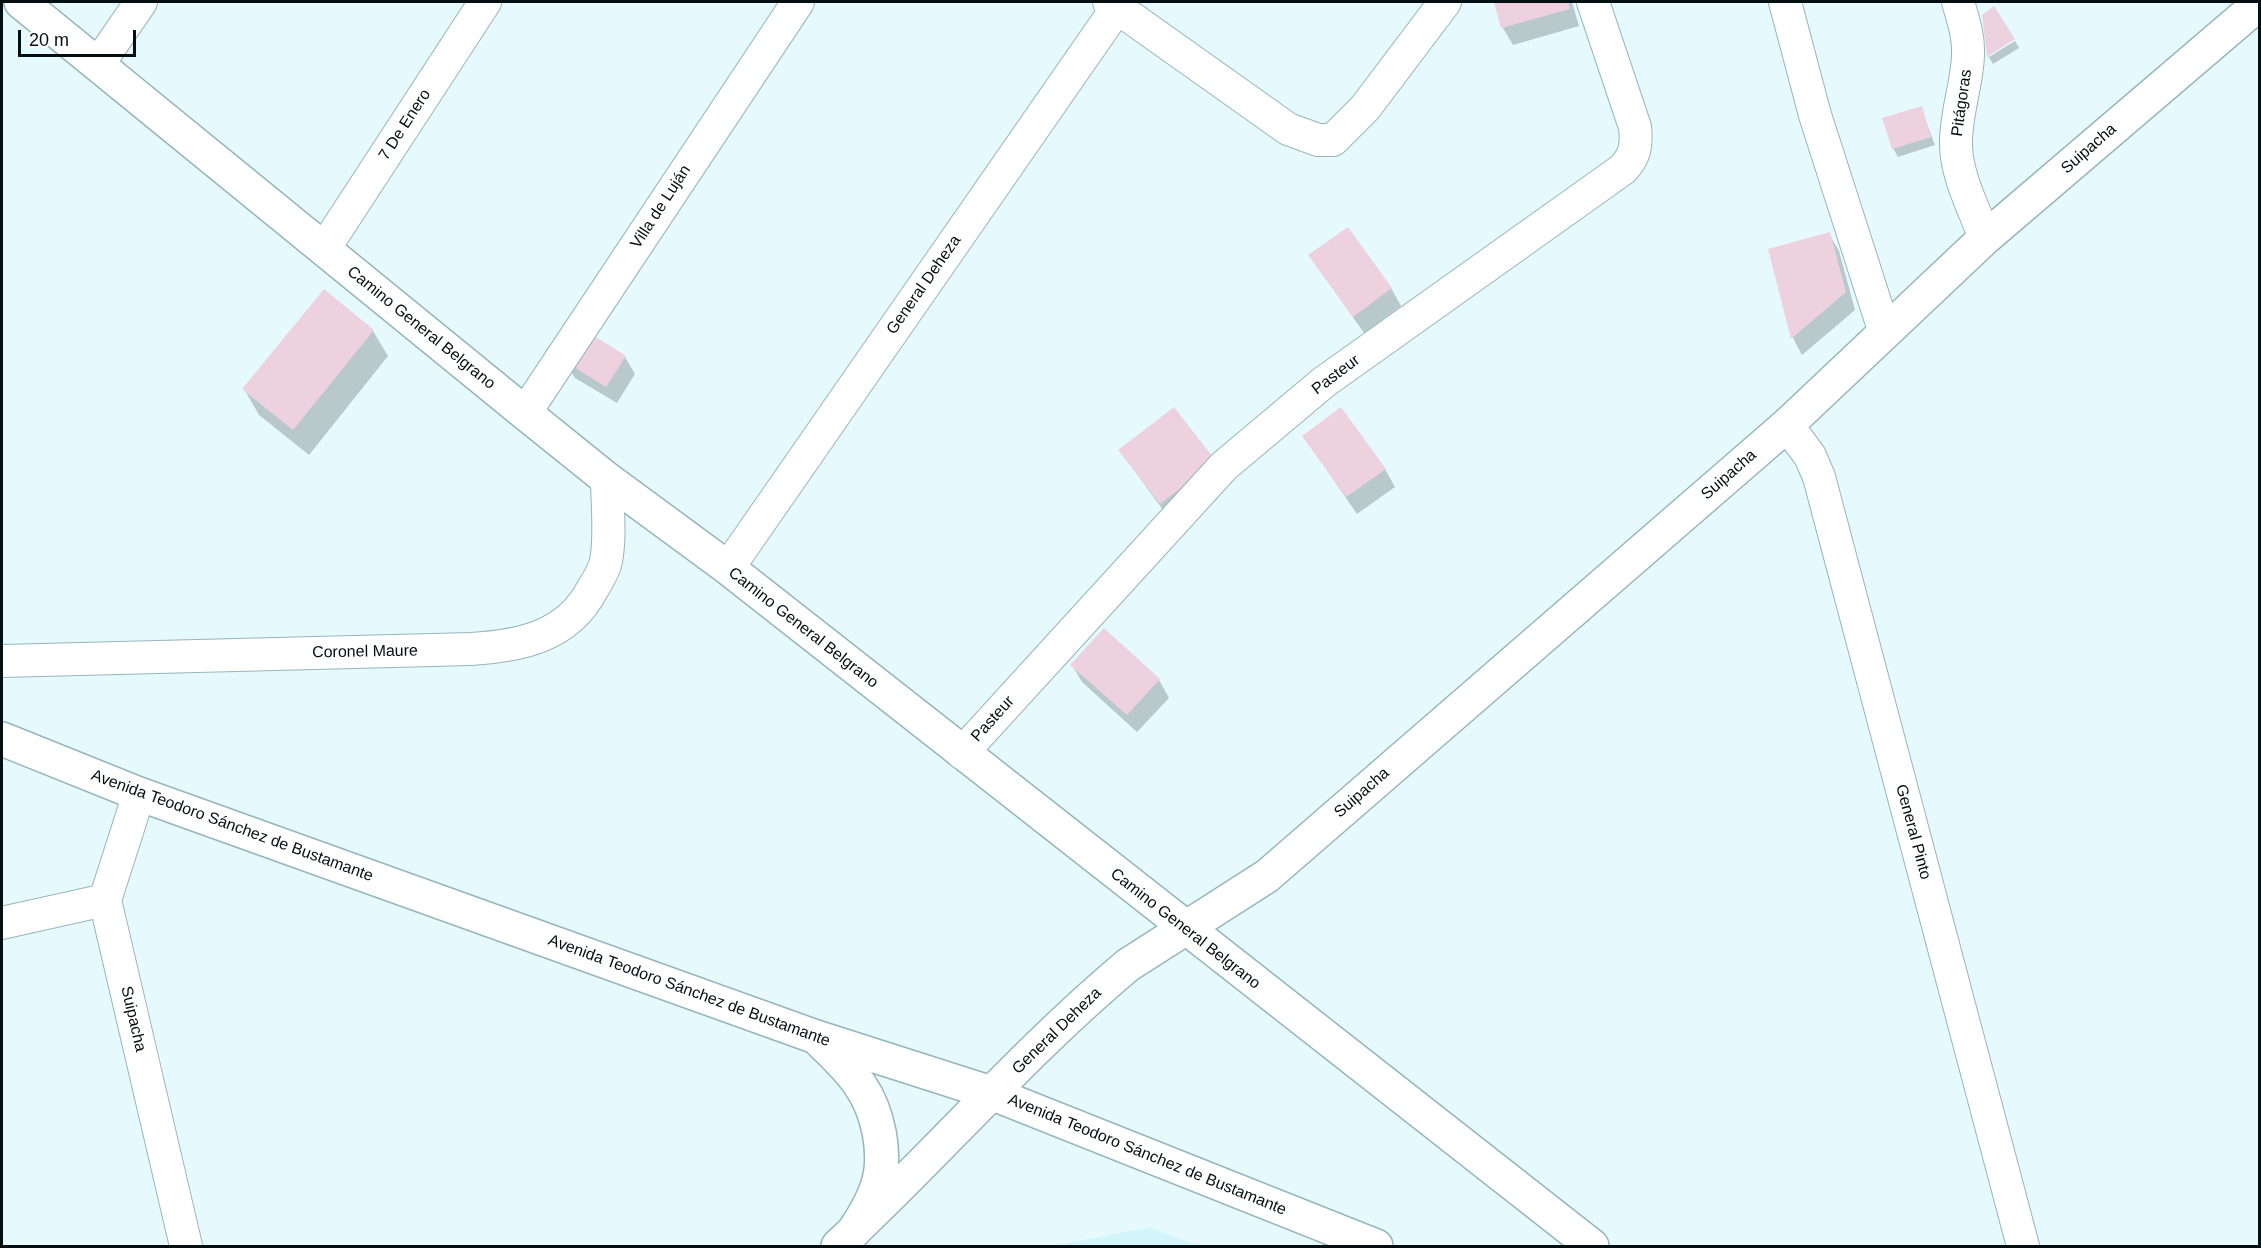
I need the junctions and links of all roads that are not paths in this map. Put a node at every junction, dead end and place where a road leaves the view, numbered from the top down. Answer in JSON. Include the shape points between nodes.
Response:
{"nodes":[{"id":1,"x":21,"y":2,"type":"edge"},
{"id":2,"x":141,"y":2,"type":"edge"},
{"id":3,"x":485,"y":2,"type":"edge"},
{"id":4,"x":798,"y":2,"type":"edge"},
{"id":5,"x":1445,"y":2,"type":"edge"},
{"id":6,"x":1593,"y":2,"type":"edge"},
{"id":7,"x":1785,"y":2,"type":"edge"},
{"id":8,"x":1958,"y":2,"type":"edge"},
{"id":9,"x":1116,"y":3,"type":"edge"},
{"id":10,"x":2259,"y":3,"type":"edge"},
{"id":11,"x":99,"y":63,"type":"junction"},
{"id":12,"x":1985,"y":238,"type":"junction"},
{"id":13,"x":324,"y":249,"type":"junction"},
{"id":14,"x":1885,"y":333,"type":"junction"},
{"id":15,"x":525,"y":413,"type":"junction"},
{"id":16,"x":1787,"y":425,"type":"junction"},
{"id":17,"x":608,"y":479,"type":"junction"},
{"id":18,"x":728,"y":568,"type":"junction"},
{"id":19,"x":2,"y":661,"type":"edge"},
{"id":20,"x":2,"y":739,"type":"edge"},
{"id":21,"x":963,"y":753,"type":"junction"},
{"id":22,"x":139,"y":794,"type":"junction"},
{"id":23,"x":105,"y":900,"type":"junction"},
{"id":24,"x":2,"y":923,"type":"edge"},
{"id":25,"x":1184,"y":929,"type":"junction"},
{"id":26,"x":816,"y":1037,"type":"junction"},
{"id":27,"x":991,"y":1094,"type":"junction"},
{"id":28,"x":846,"y":1239,"type":"edge"},
{"id":29,"x":186,"y":1246,"type":"edge"},
{"id":30,"x":1376,"y":1246,"type":"edge"},
{"id":31,"x":1592,"y":1246,"type":"edge"},
{"id":32,"x":2023,"y":1246,"type":"edge"}],
"edges":[{"from":1,"to":11,"type":"street","name":"Camino General Belgrano"},
{"from":2,"to":11,"type":"street"},
{"from":3,"to":13,"type":"street","name":"7 De Enero"},
{"from":4,"to":15,"type":"street","name":"Villa de Luján"},
{"from":5,"to":9,"type":"street","via":[[1365,108],[1334,140],[1318,140],[1288,129]]},
{"from":6,"to":21,"type":"street","name":"Pasteur","via":[[1635,127],[1637,143],[1623,170],[1324,382],[1224,466]]},
{"from":7,"to":14,"type":"street","via":[[1815,115]]},
{"from":8,"to":12,"type":"street","name":"Pitágoras","via":[[1968,40],[1968,58],[1956,123],[1956,148],[1960,172]]},
{"from":9,"to":18,"type":"street","name":"General Deheza"},
{"from":10,"to":12,"type":"street","name":"Suipacha"},
{"from":11,"to":13,"type":"street","name":"Camino General Belgrano"},
{"from":12,"to":14,"type":"street","name":"Suipacha"},
{"from":13,"to":15,"type":"street","name":"Camino General Belgrano"},
{"from":14,"to":16,"type":"street","name":"Suipacha"},
{"from":15,"to":17,"type":"street","name":"Camino General Belgrano"},
{"from":16,"to":25,"type":"street","name":"Suipacha","via":[[1267,876]]},
{"from":16,"to":32,"type":"street","name":"General Pinto","via":[[1810,456],[1819,477]]},
{"from":17,"to":18,"type":"street","name":"Camino General Belgrano"},
{"from":17,"to":19,"type":"street","name":"Coronel Maure","via":[[606,562],[586,601],[573,616],[540,638],[509,647],[471,649]]},
{"from":18,"to":21,"type":"street","name":"Camino General Belgrano"},
{"from":20,"to":22,"type":"street","name":"Avenida Teodoro Sánchez de Bustamante"},
{"from":21,"to":25,"type":"street","name":"Camino General Belgrano"},
{"from":22,"to":23,"type":"street"},
{"from":22,"to":26,"type":"street","name":"Avenida Teodoro Sánchez de Bustamante"},
{"from":23,"to":24,"type":"street"},
{"from":23,"to":29,"type":"street","name":"Suipacha"},
{"from":25,"to":27,"type":"street","name":"General Deheza","via":[[1128,965]]},
{"from":25,"to":31,"type":"street","name":"Camino General Belgrano"},
{"from":26,"to":27,"type":"street","name":"Avenida Teodoro Sánchez de Bustamante"},
{"from":26,"to":28,"type":"street","via":[[859,1084],[872,1106],[880,1141],[878,1185]]},
{"from":27,"to":28,"type":"street","name":"General Deheza"},
{"from":27,"to":30,"type":"street","name":"Avenida Teodoro Sánchez de Bustamante"}]}
